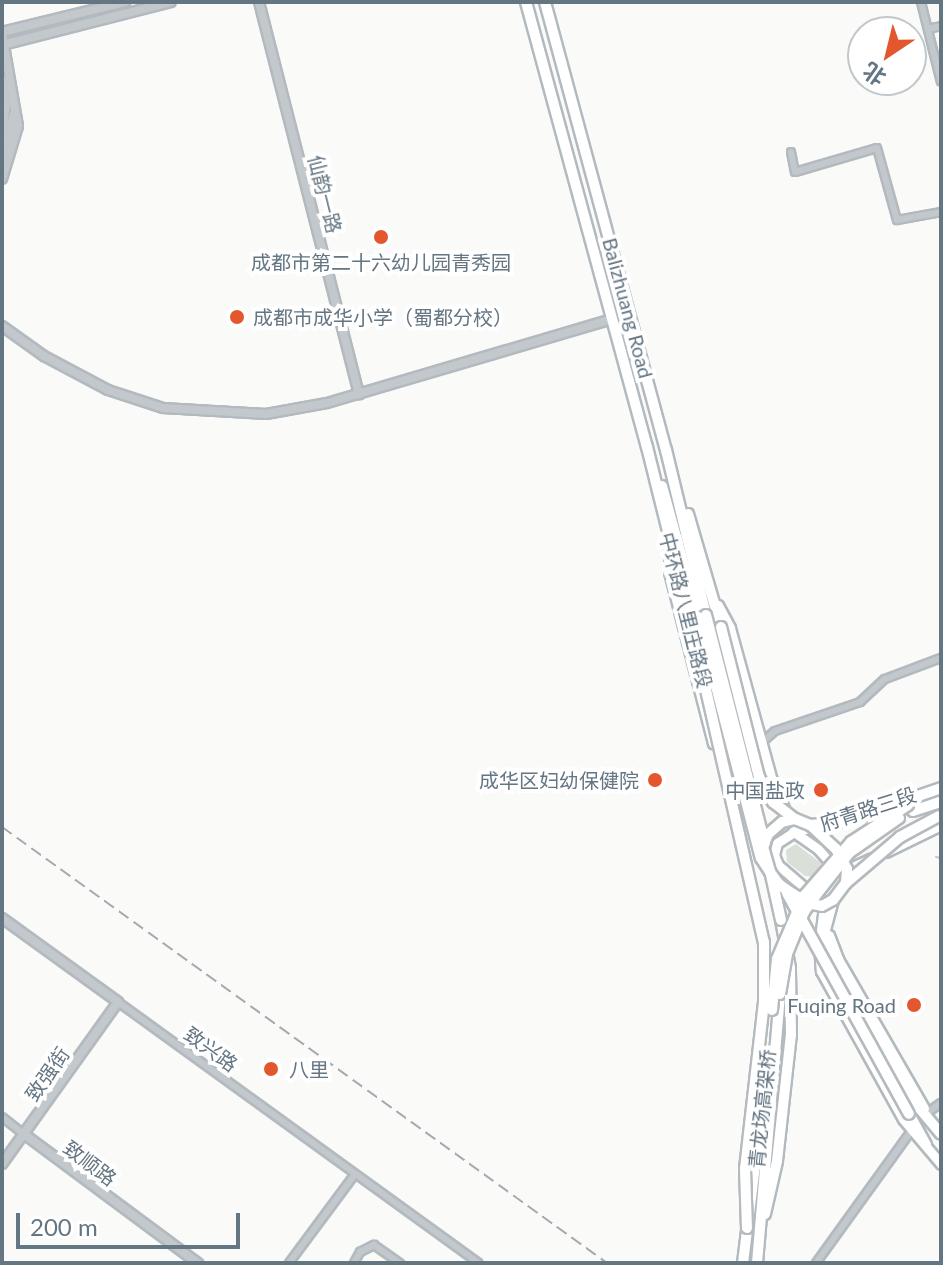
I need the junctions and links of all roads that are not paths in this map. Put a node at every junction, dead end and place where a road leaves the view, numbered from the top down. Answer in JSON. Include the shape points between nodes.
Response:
{"nodes":[{"id":1,"x":125,"y":2,"type":"edge"},
{"id":2,"x":171,"y":2,"type":"edge"},
{"id":3,"x":259,"y":2,"type":"edge"},
{"id":4,"x":526,"y":2,"type":"edge"},
{"id":5,"x":545,"y":2,"type":"edge"},
{"id":6,"x":921,"y":2,"type":"edge"},
{"id":7,"x":941,"y":26,"type":"edge"},
{"id":8,"x":928,"y":29,"type":"junction"},
{"id":9,"x":2,"y":33,"type":"edge"},
{"id":10,"x":3,"y":45,"type":"edge"},
{"id":11,"x":2,"y":80,"type":"edge"},
{"id":12,"x":941,"y":82,"type":"edge"},
{"id":13,"x":7,"y":104,"type":"edge"},
{"id":14,"x":2,"y":131,"type":"edge"},
{"id":15,"x":791,"y":152,"type":"dead end"},
{"id":16,"x":2,"y":155,"type":"edge"},
{"id":17,"x":2,"y":179,"type":"edge"},
{"id":18,"x":941,"y":212,"type":"edge"},
{"id":19,"x":612,"y":319,"type":"junction"},
{"id":20,"x":2,"y":326,"type":"edge"},
{"id":21,"x":359,"y":394,"type":"junction"},
{"id":22,"x":647,"y":447,"type":"junction"},
{"id":23,"x":666,"y":450,"type":"junction"},
{"id":24,"x":669,"y":544,"type":"junction"},
{"id":25,"x":711,"y":592,"type":"junction"},
{"id":26,"x":698,"y":617,"type":"junction"},
{"id":27,"x":941,"y":658,"type":"edge"},
{"id":28,"x":761,"y":743,"type":"junction"},
{"id":29,"x":941,"y":789,"type":"edge"},
{"id":30,"x":941,"y":802,"type":"edge"},
{"id":31,"x":795,"y":819,"type":"junction"},
{"id":32,"x":940,"y":819,"type":"edge"},
{"id":33,"x":810,"y":825,"type":"junction"},
{"id":34,"x":794,"y":832,"type":"junction"},
{"id":35,"x":774,"y":869,"type":"junction"},
{"id":36,"x":836,"y":887,"type":"junction"},
{"id":37,"x":784,"y":888,"type":"junction"},
{"id":38,"x":2,"y":918,"type":"edge"},
{"id":39,"x":118,"y":1002,"type":"junction"},
{"id":40,"x":941,"y":1103,"type":"edge"},
{"id":41,"x":918,"y":1112,"type":"junction"},
{"id":42,"x":2,"y":1117,"type":"edge"},
{"id":43,"x":913,"y":1130,"type":"junction"},
{"id":44,"x":24,"y":1134,"type":"junction"},
{"id":45,"x":941,"y":1134,"type":"edge"},
{"id":46,"x":926,"y":1145,"type":"junction"},
{"id":47,"x":2,"y":1164,"type":"edge"},
{"id":48,"x":941,"y":1164,"type":"edge"},
{"id":49,"x":355,"y":1174,"type":"junction"},
{"id":50,"x":747,"y":1228,"type":"junction"},
{"id":51,"x":761,"y":1228,"type":"junction"},
{"id":52,"x":292,"y":1260,"type":"edge"},
{"id":53,"x":198,"y":1263,"type":"edge"},
{"id":54,"x":302,"y":1263,"type":"edge"},
{"id":55,"x":354,"y":1263,"type":"edge"},
{"id":56,"x":400,"y":1263,"type":"edge"},
{"id":57,"x":478,"y":1263,"type":"edge"},
{"id":58,"x":743,"y":1263,"type":"edge"},
{"id":59,"x":757,"y":1263,"type":"edge"},
{"id":60,"x":816,"y":1263,"type":"edge"}],
"edges":[{"from":1,"to":9,"type":"street"},
{"from":2,"to":10,"type":"street"},
{"from":3,"to":21,"type":"street","name":"仙韵一路"},
{"from":4,"to":19,"type":"main road","name":"中环路八里庄路段"},
{"from":5,"to":23,"type":"main road","name":"Balizhuang Road"},
{"from":6,"to":8,"type":"street"},
{"from":7,"to":8,"type":"street"},
{"from":8,"to":12,"type":"street"},
{"from":9,"to":10,"type":"street"},
{"from":10,"to":13,"type":"street"},
{"from":11,"to":13,"type":"street"},
{"from":13,"to":14,"type":"street"},
{"from":13,"to":16,"type":"street"},
{"from":13,"to":17,"type":"street","via":[[16,142]]},
{"from":15,"to":18,"type":"street","via":[[795,172],[877,148],[897,220]]},
{"from":19,"to":21,"type":"street"},
{"from":19,"to":22,"type":"main road","name":"中环路八里庄路段"},
{"from":20,"to":21,"type":"street","via":[[108,390],[163,408],[266,414]]},
{"from":22,"to":24,"type":"main road","name":"中环路八里庄路段"},
{"from":22,"to":26,"type":"main road"},
{"from":23,"to":25,"type":"main road"},
{"from":23,"to":26,"type":"main road","name":"Balizhuang Road"},
{"from":24,"to":26,"type":"main road","name":"中环路八里庄路段"},
{"from":24,"to":35,"type":"main road","via":[[669,572],[732,813]]},
{"from":25,"to":28,"type":"main road","via":[[730,628]]},
{"from":25,"to":31,"type":"main road","bridge":true,"via":[[759,777],[773,802]]},
{"from":26,"to":35,"type":"main road","bridge":true,"via":[[759,853]]},
{"from":26,"to":50,"type":"main road","name":"中环路八里庄路段","bridge":true,"via":[[764,942],[764,1002],[745,1169]]},
{"from":26,"to":51,"type":"main road","name":"中环路八里庄路段","bridge":true,"via":[[757,806],[790,968],[791,1035],[777,1161]]},
{"from":27,"to":28,"type":"street","via":[[885,679],[860,702],[775,731]]},
{"from":28,"to":34,"type":"main road"},
{"from":29,"to":33,"type":"main road","bridge":true,"via":[[843,822]]},
{"from":29,"to":34,"type":"main road","name":"府青路三段"},
{"from":29,"to":50,"type":"main road","name":"青龙场高架桥","bridge":true,"via":[[851,842],[804,896],[791,921],[777,959]]},
{"from":30,"to":51,"type":"main road","name":"青龙场高架桥","bridge":true,"via":[[888,824],[849,853],[797,929],[787,954],[778,1012]]},
{"from":31,"to":33,"type":"main road","bridge":true},
{"from":31,"to":35,"type":"main road","bridge":true,"via":[[768,834],[763,847]]},
{"from":32,"to":36,"type":"main road","bridge":true,"via":[[900,837]]},
{"from":33,"to":36,"type":"main road","bridge":true,"via":[[836,849],[847,869]]},
{"from":34,"to":35,"type":"main road","via":[[777,843]]},
{"from":34,"to":36,"type":"main road","via":[[828,858]]},
{"from":35,"to":36,"type":"main road","via":[[807,890]]},
{"from":35,"to":37,"type":"main road","bridge":true},
{"from":36,"to":37,"type":"main road","bridge":true,"via":[[822,906]]},
{"from":36,"to":41,"type":"main road","via":[[825,943]]},
{"from":36,"to":43,"type":"main road","via":[[819,945],[821,971]]},
{"from":37,"to":41,"type":"main road","bridge":true},
{"from":38,"to":39,"type":"street","name":"致兴路"},
{"from":39,"to":44,"type":"street","name":"致强街"},
{"from":39,"to":49,"type":"street","name":"致兴路"},
{"from":40,"to":41,"type":"street"},
{"from":41,"to":45,"type":"main road"},
{"from":41,"to":46,"type":"main road"},
{"from":42,"to":44,"type":"street","name":"致顺路"},
{"from":43,"to":46,"type":"main road"},
{"from":43,"to":60,"type":"street"},
{"from":44,"to":47,"type":"street","name":"致强街"},
{"from":44,"to":53,"type":"street","name":"致顺路"},
{"from":46,"to":48,"type":"main road"},
{"from":49,"to":52,"type":"street"},
{"from":49,"to":57,"type":"street","name":"致兴路"},
{"from":50,"to":58,"type":"main road","name":"青龙场高架桥"},
{"from":51,"to":59,"type":"main road","name":"青龙场高架桥"},
{"from":52,"to":54,"type":"street"},
{"from":55,"to":56,"type":"street","via":[[360,1252],[374,1245]]}]}
